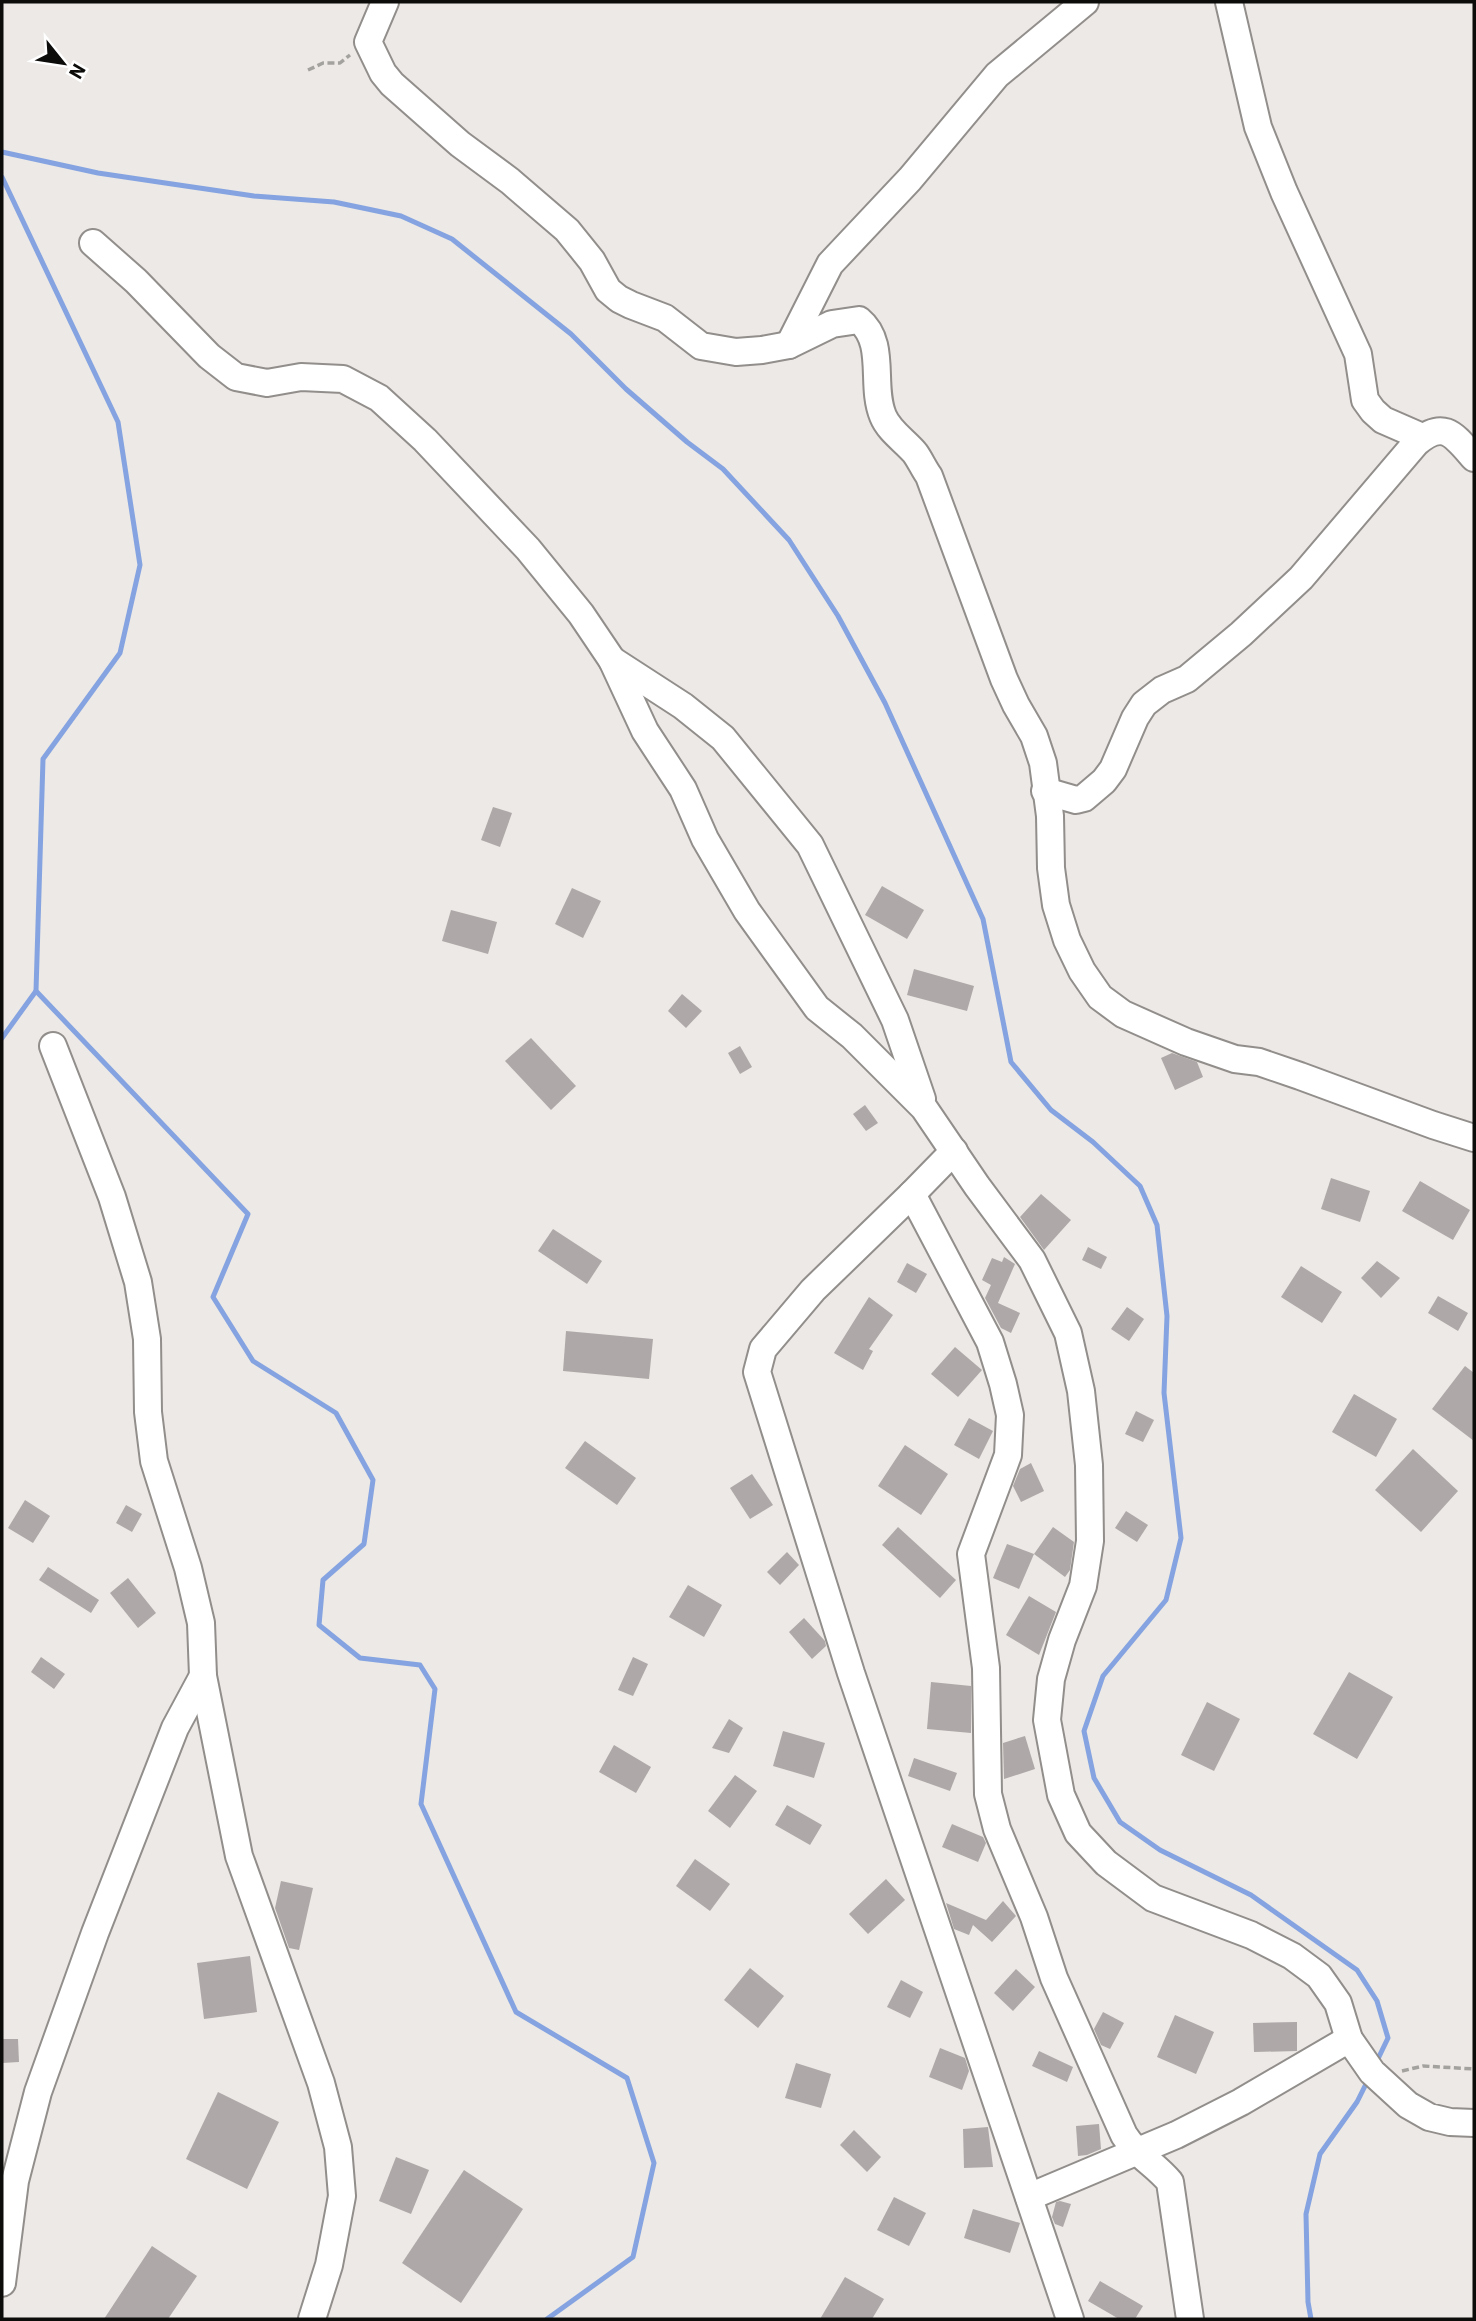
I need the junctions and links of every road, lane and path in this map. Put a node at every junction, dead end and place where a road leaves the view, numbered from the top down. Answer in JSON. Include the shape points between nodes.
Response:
{"nodes":[{"id":1,"x":385,"y":2,"type":"edge"},
{"id":2,"x":1085,"y":2,"type":"edge"},
{"id":3,"x":1229,"y":2,"type":"edge"},
{"id":4,"x":368,"y":42,"type":"junction"},
{"id":5,"x":308,"y":70,"type":"dead end"},
{"id":6,"x":93,"y":243,"type":"dead end"},
{"id":7,"x":789,"y":345,"type":"junction"},
{"id":8,"x":1422,"y":437,"type":"junction"},
{"id":9,"x":1474,"y":458,"type":"edge"},
{"id":10,"x":612,"y":660,"type":"junction"},
{"id":11,"x":1045,"y":791,"type":"junction"},
{"id":12,"x":1084,"y":797,"type":"junction"},
{"id":13,"x":1049,"y":844,"type":"junction"},
{"id":14,"x":53,"y":1046,"type":"dead end"},
{"id":15,"x":925,"y":1108,"type":"junction"},
{"id":16,"x":1474,"y":1138,"type":"edge"},
{"id":17,"x":954,"y":1151,"type":"junction"},
{"id":18,"x":912,"y":1194,"type":"junction"},
{"id":19,"x":203,"y":1676,"type":"junction"},
{"id":20,"x":1349,"y":2039,"type":"junction"},
{"id":21,"x":1474,"y":2069,"type":"edge"},
{"id":22,"x":1376,"y":2075,"type":"junction"},
{"id":23,"x":1474,"y":2123,"type":"edge"},
{"id":24,"x":1135,"y":2152,"type":"junction"},
{"id":25,"x":1029,"y":2197,"type":"junction"},
{"id":26,"x":2,"y":2283,"type":"edge"},
{"id":27,"x":312,"y":2319,"type":"edge"},
{"id":28,"x":1070,"y":2319,"type":"edge"},
{"id":29,"x":1190,"y":2319,"type":"edge"}],
"edges":[{"from":1,"to":4,"type":"street"},
{"from":2,"to":7,"type":"street","via":[[997,75],[831,264]]},
{"from":3,"to":8,"type":"street","via":[[1258,127],[1358,354],[1365,400],[1383,420]]},
{"from":4,"to":5,"type":"path","via":[[340,63],[323,63]]},
{"from":4,"to":7,"type":"street","via":[[392,84],[567,230],[619,299],[665,318],[701,346],[736,352]]},
{"from":6,"to":10,"type":"street","via":[[236,377],[267,383],[301,377],[343,379],[379,398],[528,549]]},
{"from":7,"to":11,"type":"street","via":[[844,321],[859,320],[868,328],[876,351],[883,417],[929,476],[1004,679],[1034,736],[1043,763]]},
{"from":8,"to":9,"type":"street","via":[[1437,430],[1448,432]]},
{"from":8,"to":12,"type":"street","via":[[1301,578],[1187,678],[1144,704],[1113,769]]},
{"from":10,"to":15,"type":"street","via":[[645,731],[683,789],[705,839],[753,921],[817,1008]]},
{"from":10,"to":15,"type":"street","via":[[723,738],[810,845],[895,1020]]},
{"from":11,"to":12,"type":"street","via":[[1076,800]]},
{"from":11,"to":13,"type":"street"},
{"from":12,"to":13,"type":"street"},
{"from":13,"to":16,"type":"street","via":[[1056,905],[1067,940],[1100,997],[1123,1014],[1186,1042],[1259,1062]]},
{"from":14,"to":19,"type":"street","via":[[112,1197],[138,1282],[147,1339],[154,1461],[201,1623]]},
{"from":15,"to":17,"type":"street"},
{"from":17,"to":18,"type":"street"},
{"from":17,"to":20,"type":"street","via":[[1032,1260],[1068,1333],[1081,1391],[1090,1541],[1083,1586],[1051,1679],[1047,1720],[1061,1795],[1078,1833],[1106,1863],[1153,1898],[1251,1935],[1319,1976],[1338,2003]]},
{"from":18,"to":24,"type":"street","via":[[990,1342],[1010,1415],[1008,1455],[971,1553],[985,1668],[988,1794],[1054,1978]]},
{"from":18,"to":25,"type":"street","via":[[813,1290],[763,1349],[757,1373],[851,1673]]},
{"from":19,"to":26,"type":"street","via":[[175,1728],[38,2092],[15,2181]]},
{"from":19,"to":27,"type":"street","via":[[239,1856],[321,2083],[338,2147],[342,2196],[329,2265]]},
{"from":20,"to":22,"type":"street"},
{"from":20,"to":24,"type":"street","via":[[1241,2102]]},
{"from":21,"to":22,"type":"path","via":[[1423,2066]]},
{"from":22,"to":23,"type":"street","via":[[1408,2105],[1429,2117]]},
{"from":24,"to":25,"type":"street"},
{"from":24,"to":29,"type":"street","via":[[1170,2182]]},
{"from":25,"to":28,"type":"street"}]}
